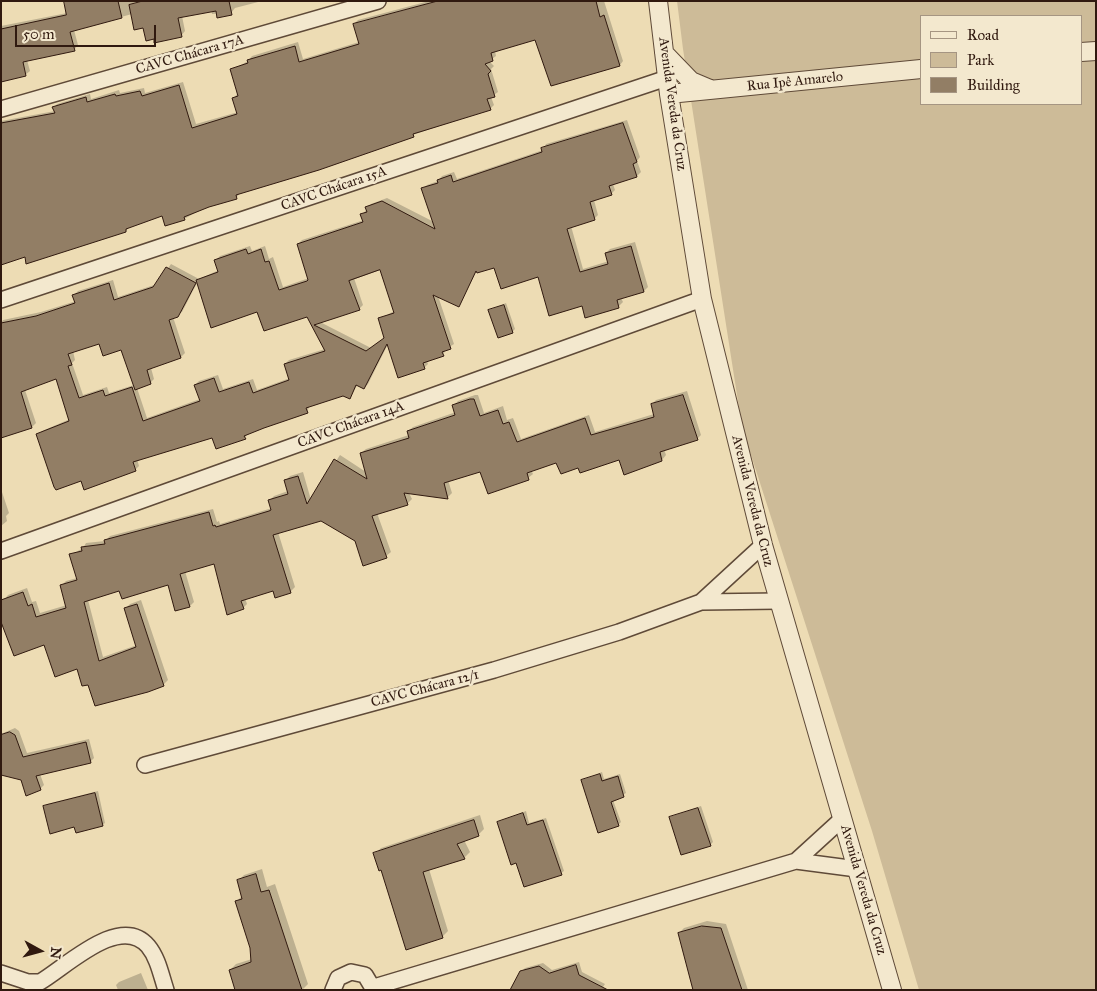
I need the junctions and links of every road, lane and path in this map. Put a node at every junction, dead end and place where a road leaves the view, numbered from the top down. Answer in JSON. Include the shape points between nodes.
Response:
{"nodes":[{"id":1,"x":378,"y":1,"type":"edge"},
{"id":2,"x":658,"y":1,"type":"edge"},
{"id":3,"x":1096,"y":51,"type":"edge"},
{"id":4,"x":1082,"y":52,"type":"edge"},
{"id":5,"x":664,"y":53,"type":"junction"},
{"id":6,"x":920,"y":69,"type":"edge"},
{"id":7,"x":668,"y":86,"type":"junction"},
{"id":8,"x":705,"y":90,"type":"junction"},
{"id":9,"x":1,"y":109,"type":"edge"},
{"id":10,"x":674,"y":130,"type":"junction"},
{"id":11,"x":702,"y":299,"type":"junction"},
{"id":12,"x":1,"y":300,"type":"edge"},
{"id":13,"x":763,"y":545,"type":"junction"},
{"id":14,"x":1,"y":551,"type":"edge"},
{"id":15,"x":779,"y":601,"type":"junction"},
{"id":16,"x":701,"y":602,"type":"junction"},
{"id":17,"x":146,"y":765,"type":"dead end"},
{"id":18,"x":842,"y":819,"type":"junction"},
{"id":19,"x":796,"y":861,"type":"junction"},
{"id":20,"x":857,"y":869,"type":"junction"},
{"id":21,"x":1,"y":973,"type":"edge"},
{"id":22,"x":374,"y":989,"type":"edge"},
{"id":23,"x":166,"y":990,"type":"edge"},
{"id":24,"x":333,"y":990,"type":"edge"},
{"id":25,"x":892,"y":990,"type":"edge"}],
"edges":[{"from":1,"to":9,"type":"street","name":"CAVC Chácara 17A"},
{"from":2,"to":5,"type":"street","name":"Avenida Vereda da Cruz"},
{"from":3,"to":4,"type":"street"},
{"from":5,"to":7,"type":"street","name":"Avenida Vereda da Cruz"},
{"from":5,"to":8,"type":"street","via":[[691,81]]},
{"from":6,"to":8,"type":"street","name":"Rua Ipê Amarelo"},
{"from":7,"to":8,"type":"street","name":"Rua Ipê Amarelo"},
{"from":7,"to":10,"type":"street","name":"Avenida Vereda da Cruz"},
{"from":7,"to":12,"type":"street","name":"CAVC Chácara 15A"},
{"from":8,"to":10,"type":"street","via":[[682,108]]},
{"from":10,"to":11,"type":"street","name":"Avenida Vereda da Cruz"},
{"from":11,"to":13,"type":"street","name":"Avenida Vereda da Cruz"},
{"from":11,"to":14,"type":"street","name":"CAVC Chácara 14A"},
{"from":13,"to":15,"type":"street","name":"Avenida Vereda da Cruz"},
{"from":13,"to":16,"type":"street","name":"CAVC Chácara 12/1"},
{"from":15,"to":16,"type":"street","name":"CAVC Chácara 12/1"},
{"from":15,"to":18,"type":"street","name":"Avenida Vereda da Cruz"},
{"from":16,"to":17,"type":"street","name":"CAVC Chácara 12/1","via":[[618,632],[494,670]]},
{"from":18,"to":19,"type":"street"},
{"from":18,"to":20,"type":"street","name":"Avenida Vereda da Cruz"},
{"from":19,"to":20,"type":"street"},
{"from":19,"to":22,"type":"street"},
{"from":20,"to":25,"type":"street","name":"Avenida Vereda da Cruz"},
{"from":21,"to":23,"type":"street","via":[[28,982],[40,982],[102,941],[129,935],[148,946]]},
{"from":22,"to":24,"type":"street","via":[[366,975],[351,972],[338,978]]}]}
